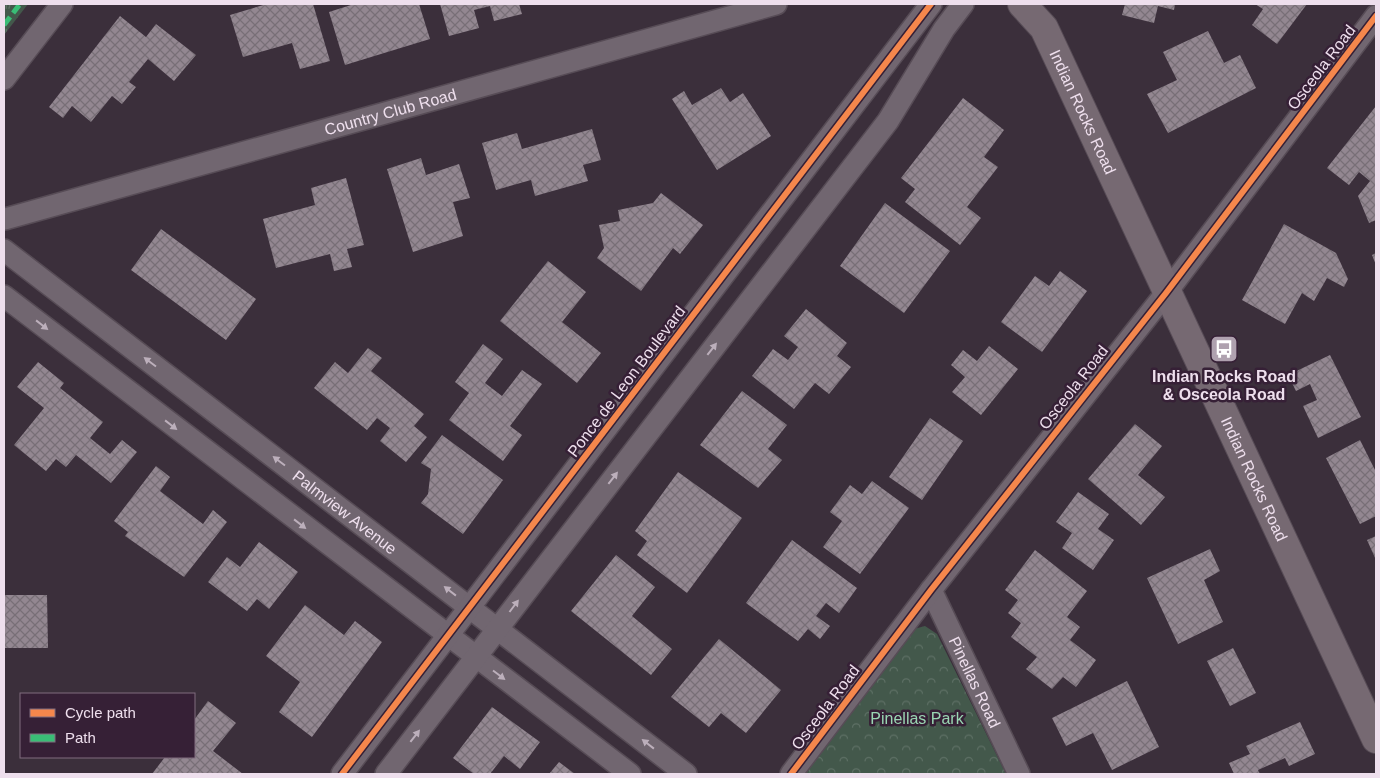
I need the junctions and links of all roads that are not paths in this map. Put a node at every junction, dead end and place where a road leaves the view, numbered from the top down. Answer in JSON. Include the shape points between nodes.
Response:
{"nodes":[{"id":1,"x":62,"y":4,"type":"edge"},
{"id":2,"x":776,"y":4,"type":"edge"},
{"id":3,"x":931,"y":4,"type":"edge"},
{"id":4,"x":963,"y":4,"type":"edge"},
{"id":5,"x":1022,"y":4,"type":"edge"},
{"id":6,"x":1043,"y":16,"type":"edge"},
{"id":7,"x":1376,"y":16,"type":"edge"},
{"id":8,"x":4,"y":79,"type":"edge"},
{"id":9,"x":4,"y":219,"type":"edge"},
{"id":10,"x":4,"y":250,"type":"edge"},
{"id":11,"x":1166,"y":293,"type":"junction"},
{"id":12,"x":4,"y":296,"type":"edge"},
{"id":13,"x":931,"y":590,"type":"junction"},
{"id":14,"x":471,"y":607,"type":"junction"},
{"id":15,"x":498,"y":628,"type":"junction"},
{"id":16,"x":448,"y":637,"type":"junction"},
{"id":17,"x":475,"y":658,"type":"junction"},
{"id":18,"x":1376,"y":739,"type":"edge"},
{"id":19,"x":342,"y":774,"type":"edge"},
{"id":20,"x":386,"y":774,"type":"edge"},
{"id":21,"x":630,"y":774,"type":"edge"},
{"id":22,"x":686,"y":774,"type":"edge"},
{"id":23,"x":791,"y":774,"type":"edge"},
{"id":24,"x":1019,"y":774,"type":"edge"}],
"edges":[{"from":1,"to":8,"type":"street"},
{"from":2,"to":9,"type":"street","name":"Country Club Road"},
{"from":3,"to":14,"type":"street","name":"Ponce de Leon Boulevard"},
{"from":15,"to":4,"type":"street","one_way":true,"via":[[888,121],[944,29]]},
{"from":5,"to":6,"type":"street","name":"Indian Rocks Road"},
{"from":6,"to":11,"type":"street","name":"Indian Rocks Road"},
{"from":7,"to":11,"type":"street","name":"Osceola Road"},
{"from":14,"to":10,"type":"street","name":"Palmview Avenue","one_way":true},
{"from":11,"to":13,"type":"street","name":"Osceola Road"},
{"from":11,"to":18,"type":"street","name":"Indian Rocks Road"},
{"from":12,"to":16,"type":"street","one_way":true},
{"from":13,"to":23,"type":"street","name":"Osceola Road"},
{"from":13,"to":24,"type":"street","name":"Pinellas Road"},
{"from":14,"to":15,"type":"street","name":"Palmview Avenue"},
{"from":14,"to":16,"type":"street","name":"Ponce de Leon Boulevard"},
{"from":15,"to":17,"type":"street"},
{"from":22,"to":15,"type":"street","name":"Palmview Avenue","one_way":true},
{"from":16,"to":17,"type":"street"},
{"from":16,"to":19,"type":"street","name":"Ponce de Leon Boulevard"},
{"from":20,"to":17,"type":"street","one_way":true},
{"from":17,"to":21,"type":"street","one_way":true}]}
